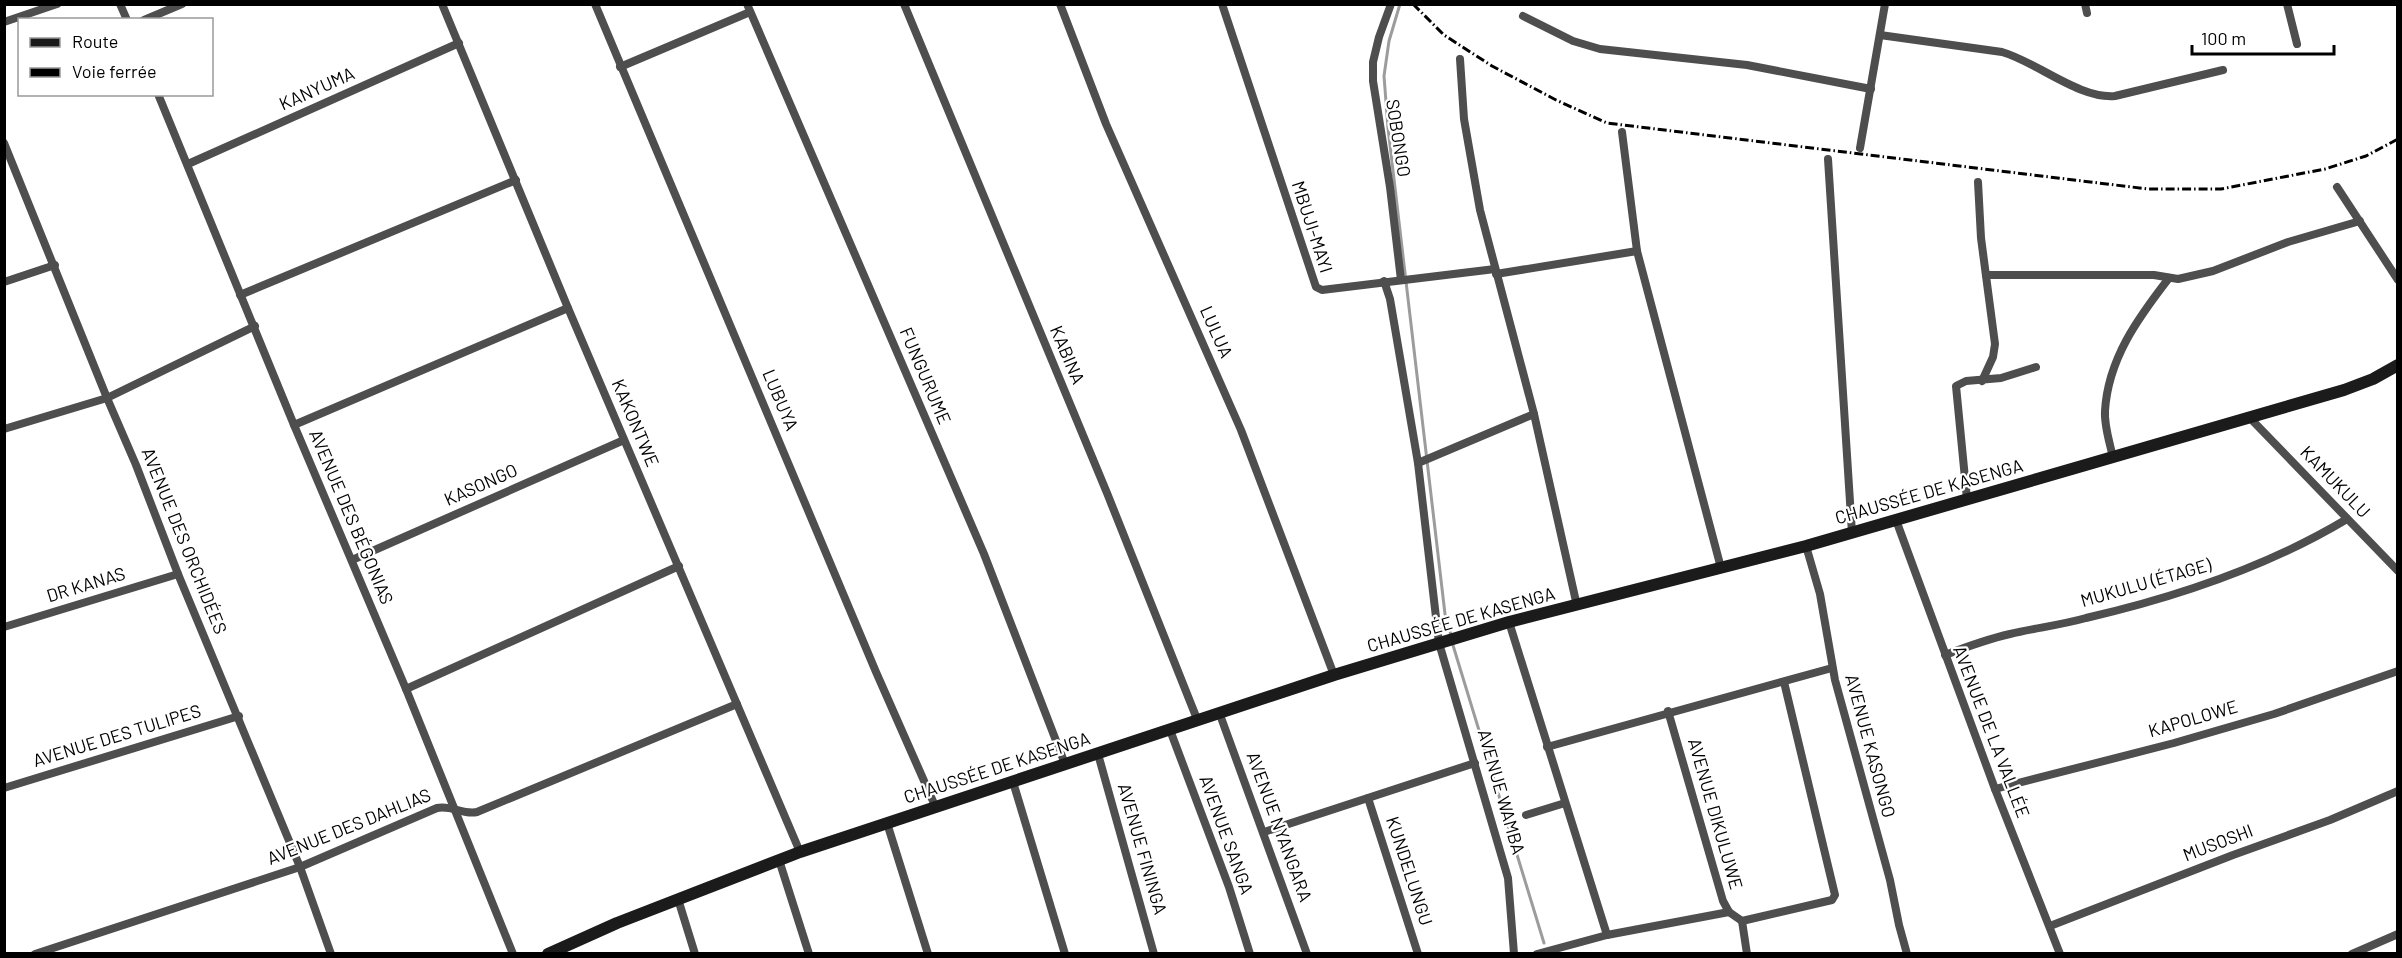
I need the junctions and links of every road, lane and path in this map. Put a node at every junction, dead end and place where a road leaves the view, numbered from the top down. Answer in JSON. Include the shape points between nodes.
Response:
{"nodes":[{"id":1,"x":57,"y":4,"type":"edge"},
{"id":2,"x":120,"y":4,"type":"edge"},
{"id":3,"x":182,"y":4,"type":"edge"},
{"id":4,"x":442,"y":4,"type":"edge"},
{"id":5,"x":596,"y":4,"type":"edge"},
{"id":6,"x":904,"y":4,"type":"edge"},
{"id":7,"x":1060,"y":4,"type":"edge"},
{"id":8,"x":1222,"y":4,"type":"edge"},
{"id":9,"x":1391,"y":4,"type":"edge"},
{"id":10,"x":1885,"y":4,"type":"edge"},
{"id":11,"x":2287,"y":4,"type":"edge"},
{"id":12,"x":748,"y":8,"type":"edge"},
{"id":13,"x":1523,"y":16,"type":"dead end"},
{"id":14,"x":126,"y":18,"type":"edge"},
{"id":15,"x":149,"y":18,"type":"edge"},
{"id":16,"x":4,"y":22,"type":"edge"},
{"id":17,"x":1880,"y":35,"type":"junction"},
{"id":18,"x":459,"y":43,"type":"junction"},
{"id":19,"x":2297,"y":44,"type":"dead end"},
{"id":20,"x":1460,"y":59,"type":"dead end"},
{"id":21,"x":620,"y":67,"type":"junction"},
{"id":22,"x":2223,"y":70,"type":"dead end"},
{"id":23,"x":1871,"y":89,"type":"junction"},
{"id":24,"x":159,"y":96,"type":"edge"},
{"id":25,"x":1622,"y":132,"type":"dead end"},
{"id":26,"x":4,"y":143,"type":"edge"},
{"id":27,"x":1860,"y":148,"type":"dead end"},
{"id":28,"x":1828,"y":159,"type":"dead end"},
{"id":29,"x":188,"y":164,"type":"junction"},
{"id":30,"x":516,"y":180,"type":"junction"},
{"id":31,"x":1978,"y":182,"type":"dead end"},
{"id":32,"x":2337,"y":187,"type":"dead end"},
{"id":33,"x":2360,"y":222,"type":"junction"},
{"id":34,"x":1637,"y":251,"type":"junction"},
{"id":35,"x":55,"y":265,"type":"junction"},
{"id":36,"x":1495,"y":272,"type":"junction"},
{"id":37,"x":1986,"y":275,"type":"junction"},
{"id":38,"x":2169,"y":278,"type":"junction"},
{"id":39,"x":1401,"y":280,"type":"junction"},
{"id":40,"x":2397,"y":280,"type":"edge"},
{"id":41,"x":1384,"y":281,"type":"junction"},
{"id":42,"x":4,"y":282,"type":"edge"},
{"id":43,"x":240,"y":295,"type":"junction"},
{"id":44,"x":568,"y":308,"type":"junction"},
{"id":45,"x":255,"y":326,"type":"junction"},
{"id":46,"x":2397,"y":365,"type":"edge"},
{"id":47,"x":2036,"y":367,"type":"dead end"},
{"id":48,"x":1982,"y":381,"type":"junction"},
{"id":49,"x":107,"y":398,"type":"junction"},
{"id":50,"x":1534,"y":414,"type":"junction"},
{"id":51,"x":2249,"y":417,"type":"junction"},
{"id":52,"x":294,"y":425,"type":"junction"},
{"id":53,"x":4,"y":429,"type":"edge"},
{"id":54,"x":624,"y":440,"type":"junction"},
{"id":55,"x":2113,"y":458,"type":"junction"},
{"id":56,"x":1418,"y":463,"type":"junction"},
{"id":57,"x":1967,"y":499,"type":"junction"},
{"id":58,"x":2347,"y":519,"type":"junction"},
{"id":59,"x":1896,"y":520,"type":"junction"},
{"id":60,"x":1852,"y":533,"type":"junction"},
{"id":61,"x":1806,"y":546,"type":"junction"},
{"id":62,"x":352,"y":560,"type":"junction"},
{"id":63,"x":679,"y":566,"type":"junction"},
{"id":64,"x":1720,"y":568,"type":"junction"},
{"id":65,"x":2397,"y":570,"type":"edge"},
{"id":66,"x":178,"y":574,"type":"junction"},
{"id":67,"x":1577,"y":606,"type":"junction"},
{"id":68,"x":1509,"y":622,"type":"junction"},
{"id":69,"x":4,"y":627,"type":"edge"},
{"id":70,"x":1448,"y":640,"type":"junction"},
{"id":71,"x":1945,"y":655,"type":"junction"},
{"id":72,"x":1832,"y":668,"type":"junction"},
{"id":73,"x":2397,"y":671,"type":"edge"},
{"id":74,"x":1334,"y":675,"type":"junction"},
{"id":75,"x":1784,"y":682,"type":"junction"},
{"id":76,"x":406,"y":689,"type":"junction"},
{"id":77,"x":737,"y":704,"type":"junction"},
{"id":78,"x":1668,"y":711,"type":"junction"},
{"id":79,"x":1219,"y":712,"type":"junction"},
{"id":80,"x":239,"y":716,"type":"junction"},
{"id":81,"x":1197,"y":719,"type":"junction"},
{"id":82,"x":1170,"y":730,"type":"junction"},
{"id":83,"x":1547,"y":747,"type":"junction"},
{"id":84,"x":1098,"y":754,"type":"junction"},
{"id":85,"x":1475,"y":763,"type":"junction"},
{"id":86,"x":1065,"y":764,"type":"junction"},
{"id":87,"x":1013,"y":782,"type":"junction"},
{"id":88,"x":4,"y":788,"type":"edge"},
{"id":89,"x":1995,"y":789,"type":"junction"},
{"id":90,"x":2397,"y":791,"type":"edge"},
{"id":91,"x":1368,"y":798,"type":"junction"},
{"id":92,"x":1565,"y":802,"type":"junction"},
{"id":93,"x":454,"y":807,"type":"junction"},
{"id":94,"x":936,"y":808,"type":"junction"},
{"id":95,"x":1526,"y":816,"type":"dead end"},
{"id":96,"x":887,"y":823,"type":"junction"},
{"id":97,"x":1264,"y":832,"type":"junction"},
{"id":98,"x":800,"y":852,"type":"junction"},
{"id":99,"x":779,"y":860,"type":"junction"},
{"id":100,"x":300,"y":867,"type":"junction"},
{"id":101,"x":678,"y":899,"type":"junction"},
{"id":102,"x":1729,"y":912,"type":"junction"},
{"id":103,"x":1742,"y":921,"type":"junction"},
{"id":104,"x":2050,"y":926,"type":"junction"},
{"id":105,"x":2397,"y":934,"type":"edge"},
{"id":106,"x":1607,"y":935,"type":"junction"},
{"id":107,"x":35,"y":954,"type":"edge"},
{"id":108,"x":331,"y":954,"type":"edge"},
{"id":109,"x":513,"y":954,"type":"edge"},
{"id":110,"x":548,"y":954,"type":"edge"},
{"id":111,"x":695,"y":954,"type":"edge"},
{"id":112,"x":809,"y":954,"type":"edge"},
{"id":113,"x":928,"y":954,"type":"edge"},
{"id":114,"x":1065,"y":954,"type":"edge"},
{"id":115,"x":1154,"y":954,"type":"edge"},
{"id":116,"x":1250,"y":954,"type":"edge"},
{"id":117,"x":1307,"y":954,"type":"edge"},
{"id":118,"x":1418,"y":954,"type":"edge"},
{"id":119,"x":1514,"y":954,"type":"edge"},
{"id":120,"x":1537,"y":954,"type":"edge"},
{"id":121,"x":1747,"y":954,"type":"edge"},
{"id":122,"x":1907,"y":954,"type":"edge"},
{"id":123,"x":2060,"y":954,"type":"edge"},
{"id":124,"x":2352,"y":954,"type":"edge"}],
"edges":[{"from":1,"to":16,"type":"street"},
{"from":2,"to":14,"type":"street"},
{"from":3,"to":15,"type":"street"},
{"from":4,"to":18,"type":"street","name":"KAKONTWE"},
{"from":5,"to":21,"type":"street","name":"LUBUYA"},
{"from":6,"to":81,"type":"street","name":"KABINA"},
{"from":7,"to":74,"type":"street","name":"LULUA","via":[[1106,124],[1241,430]]},
{"from":8,"to":41,"type":"street","name":"MBUJI-MAYI","via":[[1316,287],[1322,290]]},
{"from":9,"to":39,"type":"street","name":"SOBONGO","via":[[1373,62],[1373,81]]},
{"from":10,"to":17,"type":"street"},
{"from":11,"to":19,"type":"street"},
{"from":12,"to":21,"type":"street"},
{"from":12,"to":86,"type":"street","name":"FUNGURUME","via":[[984,554]]},
{"from":13,"to":23,"type":"street","via":[[1573,41],[1600,49],[1747,65]]},
{"from":17,"to":22,"type":"street","via":[[2002,52],[2105,96]]},
{"from":17,"to":23,"type":"street"},
{"from":18,"to":29,"type":"street","name":"KANYUMA"},
{"from":18,"to":30,"type":"street","name":"KAKONTWE"},
{"from":20,"to":36,"type":"street","via":[[1469,157]]},
{"from":21,"to":94,"type":"street","name":"LUBUYA"},
{"from":23,"to":27,"type":"street"},
{"from":24,"to":29,"type":"street","name":"AVENUE DES BÉGONIAS"},
{"from":25,"to":34,"type":"street"},
{"from":26,"to":35,"type":"street","name":"AVENUE DES ORCHIDÉES"},
{"from":28,"to":60,"type":"street"},
{"from":29,"to":43,"type":"street","name":"AVENUE DES BÉGONIAS"},
{"from":30,"to":43,"type":"street"},
{"from":30,"to":44,"type":"street","name":"KAKONTWE"},
{"from":31,"to":37,"type":"street"},
{"from":32,"to":33,"type":"street"},
{"from":33,"to":38,"type":"street","via":[[2288,242],[2212,271]]},
{"from":33,"to":40,"type":"street"},
{"from":34,"to":36,"type":"street","name":"MBUJI-MAYI"},
{"from":34,"to":64,"type":"street"},
{"from":35,"to":42,"type":"street"},
{"from":35,"to":49,"type":"street","name":"AVENUE DES ORCHIDÉES"},
{"from":36,"to":39,"type":"street","name":"MBUJI-MAYI"},
{"from":36,"to":50,"type":"street"},
{"from":37,"to":38,"type":"street"},
{"from":37,"to":48,"type":"street","via":[[1995,344]]},
{"from":38,"to":55,"type":"street","via":[[2131,331],[2116,360],[2105,413]]},
{"from":39,"to":41,"type":"street","name":"MBUJI-MAYI"},
{"from":41,"to":56,"type":"street","name":"AVENUE WAMBA"},
{"from":43,"to":45,"type":"street","name":"AVENUE DES BÉGONIAS"},
{"from":44,"to":52,"type":"street"},
{"from":44,"to":54,"type":"street","name":"KAKONTWE"},
{"from":45,"to":49,"type":"street"},
{"from":45,"to":52,"type":"street","name":"AVENUE DES BÉGONIAS"},
{"from":46,"to":51,"type":"main road","name":"CHAUSSÉE DE KASENGA","via":[[2359,385]]},
{"from":47,"to":48,"type":"street"},
{"from":48,"to":57,"type":"street","via":[[1962,382],[1955,388]]},
{"from":49,"to":53,"type":"street"},
{"from":49,"to":66,"type":"street","name":"AVENUE DES ORCHIDÉES"},
{"from":50,"to":56,"type":"street"},
{"from":50,"to":67,"type":"street"},
{"from":51,"to":55,"type":"main road","name":"CHAUSSÉE DE KASENGA"},
{"from":51,"to":58,"type":"street","name":"KAMUKULU"},
{"from":52,"to":62,"type":"street","name":"AVENUE DES BÉGONIAS"},
{"from":54,"to":62,"type":"street","name":"KASONGO"},
{"from":54,"to":63,"type":"street","name":"KAKONTWE"},
{"from":55,"to":57,"type":"main road","name":"CHAUSSÉE DE KASENGA"},
{"from":56,"to":70,"type":"street","name":"AVENUE WAMBA"},
{"from":57,"to":59,"type":"main road","name":"CHAUSSÉE DE KASENGA"},
{"from":58,"to":65,"type":"street","name":"KAMUKULU"},
{"from":58,"to":71,"type":"street","name":"MUKULU (ÉTAGE)","via":[[2284,553],[2226,577],[2094,616],[2008,634]]},
{"from":59,"to":60,"type":"main road","name":"CHAUSSÉE DE KASENGA"},
{"from":59,"to":71,"type":"street","name":"AVENUE DE LA VALLÉE"},
{"from":60,"to":61,"type":"main road","name":"CHAUSSÉE DE KASENGA"},
{"from":61,"to":64,"type":"main road","name":"CHAUSSÉE DE KASENGA"},
{"from":61,"to":72,"type":"street","name":"AVENUE KASONGO","via":[[1820,594]]},
{"from":62,"to":76,"type":"street","name":"AVENUE DES BÉGONIAS"},
{"from":63,"to":76,"type":"street"},
{"from":63,"to":77,"type":"street","name":"KAKONTWE"},
{"from":64,"to":67,"type":"main road","name":"CHAUSSÉE DE KASENGA"},
{"from":66,"to":69,"type":"street","name":"DR KANAS"},
{"from":66,"to":80,"type":"street","name":"AVENUE DES ORCHIDÉES"},
{"from":67,"to":68,"type":"main road","name":"CHAUSSÉE DE KASENGA"},
{"from":68,"to":70,"type":"main road","name":"CHAUSSÉE DE KASENGA"},
{"from":68,"to":83,"type":"street"},
{"from":70,"to":74,"type":"main road","name":"CHAUSSÉE DE KASENGA"},
{"from":70,"to":85,"type":"street","name":"AVENUE WAMBA"},
{"from":71,"to":89,"type":"street","name":"AVENUE DE LA VALLÉE"},
{"from":72,"to":75,"type":"street"},
{"from":72,"to":122,"type":"street","name":"AVENUE KASONGO"},
{"from":73,"to":89,"type":"street","name":"KAPOLOWE","via":[[2274,714]]},
{"from":74,"to":79,"type":"main road","name":"CHAUSSÉE DE KASENGA"},
{"from":75,"to":78,"type":"street"},
{"from":75,"to":103,"type":"street","via":[[1835,897]]},
{"from":76,"to":93,"type":"street","name":"AVENUE DES BÉGONIAS"},
{"from":77,"to":93,"type":"street","name":"AVENUE DES DAHLIAS","via":[[477,812]]},
{"from":77,"to":98,"type":"street","name":"KAKONTWE"},
{"from":78,"to":83,"type":"street"},
{"from":78,"to":102,"type":"street","name":"AVENUE DIKULUWE"},
{"from":79,"to":81,"type":"main road","name":"CHAUSSÉE DE KASENGA"},
{"from":79,"to":97,"type":"street","name":"AVENUE NYANGARA"},
{"from":80,"to":88,"type":"street","name":"AVENUE DES TULIPES"},
{"from":80,"to":100,"type":"street","name":"AVENUE DES ORCHIDÉES"},
{"from":81,"to":82,"type":"main road","name":"CHAUSSÉE DE KASENGA"},
{"from":82,"to":84,"type":"main road","name":"CHAUSSÉE DE KASENGA"},
{"from":82,"to":116,"type":"street","name":"AVENUE SANGA"},
{"from":83,"to":92,"type":"street"},
{"from":84,"to":86,"type":"main road","name":"CHAUSSÉE DE KASENGA"},
{"from":84,"to":115,"type":"street","name":"AVENUE FININGA"},
{"from":85,"to":91,"type":"street"},
{"from":85,"to":119,"type":"street","name":"AVENUE WAMBA","via":[[1508,878]]},
{"from":86,"to":87,"type":"main road","name":"CHAUSSÉE DE KASENGA"},
{"from":87,"to":94,"type":"main road","name":"CHAUSSÉE DE KASENGA"},
{"from":87,"to":114,"type":"street"},
{"from":89,"to":104,"type":"street","name":"AVENUE DE LA VALLÉE"},
{"from":90,"to":104,"type":"street","name":"MUSOSHI"},
{"from":91,"to":97,"type":"street"},
{"from":91,"to":118,"type":"street","name":"KUNDELUNGU"},
{"from":92,"to":95,"type":"street"},
{"from":92,"to":106,"type":"street"},
{"from":93,"to":100,"type":"street","name":"AVENUE DES DAHLIAS","via":[[437,808]]},
{"from":93,"to":109,"type":"street","name":"AVENUE DES BÉGONIAS"},
{"from":94,"to":96,"type":"main road","name":"CHAUSSÉE DE KASENGA"},
{"from":96,"to":98,"type":"main road","name":"CHAUSSÉE DE KASENGA"},
{"from":96,"to":113,"type":"street"},
{"from":97,"to":117,"type":"street","name":"AVENUE NYANGARA"},
{"from":98,"to":99,"type":"main road","name":"CHAUSSÉE DE KASENGA"},
{"from":99,"to":101,"type":"main road","name":"CHAUSSÉE DE KASENGA"},
{"from":99,"to":112,"type":"street"},
{"from":100,"to":107,"type":"street","name":"AVENUE DES DAHLIAS"},
{"from":100,"to":108,"type":"street","name":"AVENUE DES ORCHIDÉES"},
{"from":101,"to":110,"type":"main road","name":"CHAUSSÉE DE KASENGA"},
{"from":101,"to":111,"type":"street"},
{"from":102,"to":103,"type":"street","name":"AVENUE DIKULUWE"},
{"from":102,"to":106,"type":"street"},
{"from":103,"to":121,"type":"street"},
{"from":104,"to":123,"type":"street","name":"AVENUE DE LA VALLÉE"},
{"from":105,"to":124,"type":"street"},
{"from":106,"to":120,"type":"street"}]}
